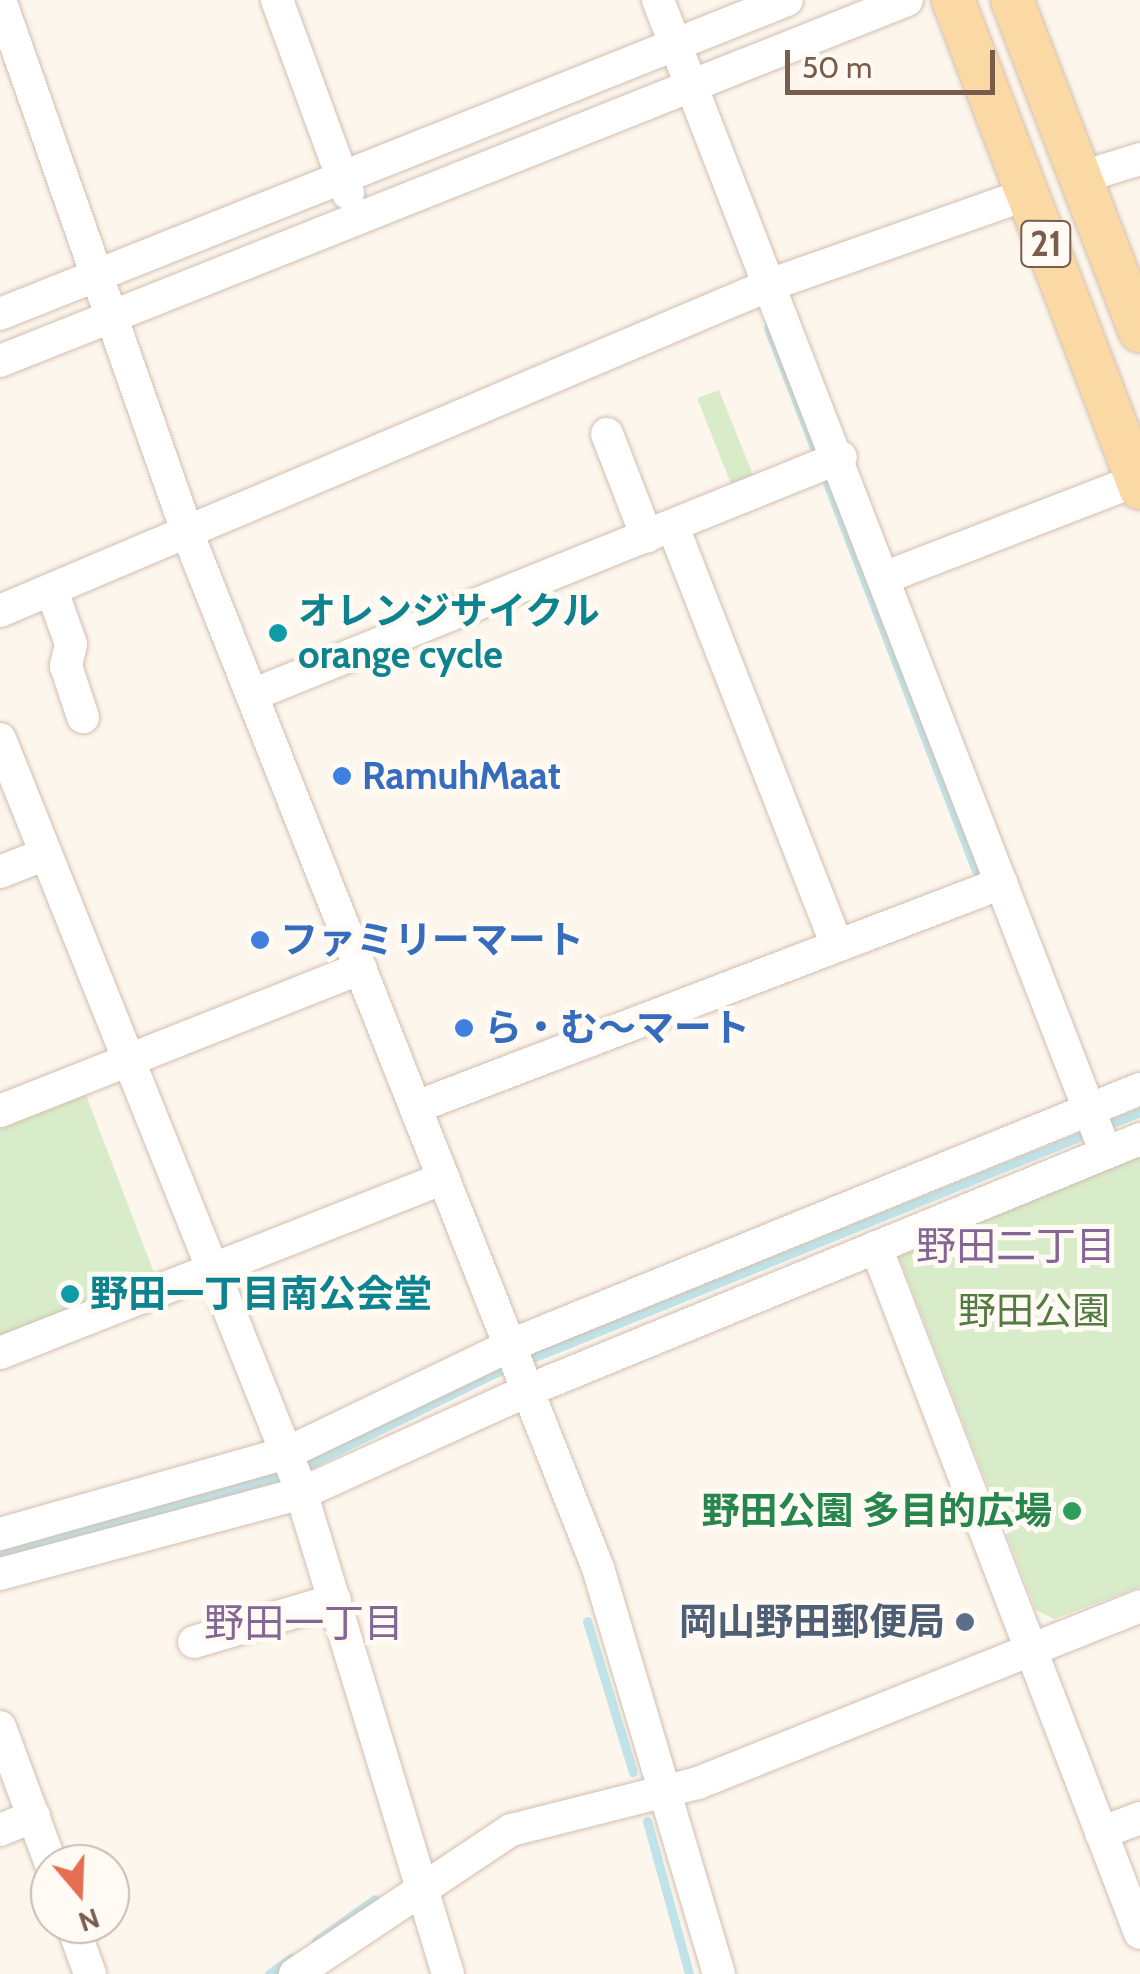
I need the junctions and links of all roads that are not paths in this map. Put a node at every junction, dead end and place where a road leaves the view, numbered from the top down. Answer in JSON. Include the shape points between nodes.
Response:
{"nodes":[{"id":1,"x":0,"y":0,"type":"edge"},
{"id":2,"x":278,"y":0,"type":"edge"},
{"id":3,"x":658,"y":0,"type":"edge"},
{"id":4,"x":787,"y":0,"type":"edge"},
{"id":5,"x":907,"y":0,"type":"edge"},
{"id":6,"x":953,"y":0,"type":"edge"},
{"id":7,"x":1012,"y":0,"type":"edge"},
{"id":8,"x":676,"y":45,"type":"junction"},
{"id":9,"x":692,"y":85,"type":"junction"},
{"id":10,"x":1140,"y":159,"type":"edge"},
{"id":11,"x":342,"y":176,"type":"junction"},
{"id":12,"x":1082,"y":177,"type":"junction"},
{"id":13,"x":1027,"y":194,"type":"junction"},
{"id":14,"x":357,"y":217,"type":"junction"},
{"id":15,"x":97,"y":276,"type":"junction"},
{"id":16,"x":772,"y":284,"type":"junction"},
{"id":17,"x":0,"y":314,"type":"edge"},
{"id":18,"x":111,"y":316,"type":"junction"},
{"id":19,"x":1140,"y":330,"type":"edge"},
{"id":20,"x":0,"y":361,"type":"edge"},
{"id":21,"x":607,"y":434,"type":"dead end"},
{"id":22,"x":841,"y":457,"type":"junction"},
{"id":23,"x":1139,"y":482,"type":"edge"},
{"id":24,"x":660,"y":532,"type":"junction"},
{"id":25,"x":188,"y":536,"type":"junction"},
{"id":26,"x":886,"y":577,"type":"junction"},
{"id":27,"x":52,"y":590,"type":"junction"},
{"id":28,"x":0,"y":611,"type":"edge"},
{"id":29,"x":252,"y":695,"type":"junction"},
{"id":30,"x":83,"y":717,"type":"dead end"},
{"id":31,"x":0,"y":739,"type":"edge"},
{"id":32,"x":46,"y":854,"type":"junction"},
{"id":33,"x":0,"y":872,"type":"edge"},
{"id":34,"x":1002,"y":883,"type":"junction"},
{"id":35,"x":836,"y":945,"type":"junction"},
{"id":36,"x":361,"y":968,"type":"junction"},
{"id":37,"x":128,"y":1060,"type":"junction"},
{"id":38,"x":1140,"y":1088,"type":"edge"},
{"id":39,"x":416,"y":1107,"type":"junction"},
{"id":40,"x":0,"y":1111,"type":"edge"},
{"id":41,"x":1098,"y":1131,"type":"junction"},
{"id":42,"x":1140,"y":1139,"type":"edge"},
{"id":43,"x":444,"y":1178,"type":"junction"},
{"id":44,"x":876,"y":1247,"type":"junction"},
{"id":45,"x":212,"y":1268,"type":"junction"},
{"id":46,"x":0,"y":1353,"type":"edge"},
{"id":47,"x":520,"y":1367,"type":"junction"},
{"id":48,"x":294,"y":1472,"type":"junction"},
{"id":49,"x":0,"y":1534,"type":"edge"},
{"id":50,"x":0,"y":1574,"type":"edge"},
{"id":51,"x":335,"y":1600,"type":"junction"},
{"id":52,"x":1140,"y":1606,"type":"edge"},
{"id":53,"x":194,"y":1642,"type":"dead end"},
{"id":54,"x":1029,"y":1645,"type":"junction"},
{"id":55,"x":0,"y":1728,"type":"edge"},
{"id":56,"x":669,"y":1789,"type":"junction"},
{"id":57,"x":34,"y":1816,"type":"junction"},
{"id":58,"x":1140,"y":1818,"type":"edge"},
{"id":59,"x":0,"y":1830,"type":"edge"},
{"id":60,"x":1102,"y":1833,"type":"junction"},
{"id":61,"x":44,"y":1844,"type":"edge"},
{"id":62,"x":422,"y":1884,"type":"junction"},
{"id":63,"x":1140,"y":1933,"type":"edge"},
{"id":64,"x":79,"y":1944,"type":"edge"},
{"id":65,"x":90,"y":1974,"type":"edge"},
{"id":66,"x":294,"y":1974,"type":"edge"},
{"id":67,"x":448,"y":1974,"type":"edge"},
{"id":68,"x":719,"y":1974,"type":"edge"}],
"edges":[{"from":1,"to":15,"type":"street"},
{"from":2,"to":11,"type":"street"},
{"from":3,"to":8,"type":"street"},
{"from":4,"to":8,"type":"street"},
{"from":5,"to":9,"type":"street"},
{"from":6,"to":13,"type":"main road","number":"21"},
{"from":7,"to":12,"type":"main road","number":"21"},
{"from":8,"to":9,"type":"street"},
{"from":8,"to":11,"type":"street"},
{"from":9,"to":14,"type":"street"},
{"from":9,"to":16,"type":"street"},
{"from":10,"to":12,"type":"street"},
{"from":11,"to":14,"type":"street"},
{"from":11,"to":15,"type":"street"},
{"from":12,"to":19,"type":"main road","number":"21"},
{"from":13,"to":16,"type":"street"},
{"from":13,"to":23,"type":"main road","number":"21"},
{"from":14,"to":18,"type":"street"},
{"from":15,"to":17,"type":"street"},
{"from":15,"to":18,"type":"street"},
{"from":16,"to":22,"type":"street"},
{"from":16,"to":25,"type":"street"},
{"from":18,"to":20,"type":"street"},
{"from":18,"to":25,"type":"street"},
{"from":21,"to":24,"type":"street"},
{"from":22,"to":24,"type":"street"},
{"from":22,"to":26,"type":"street"},
{"from":23,"to":26,"type":"street"},
{"from":24,"to":29,"type":"street"},
{"from":24,"to":35,"type":"street"},
{"from":25,"to":27,"type":"street"},
{"from":25,"to":29,"type":"street"},
{"from":26,"to":34,"type":"street"},
{"from":27,"to":28,"type":"street"},
{"from":27,"to":30,"type":"street","via":[[72,644],[66,666]]},
{"from":29,"to":36,"type":"street"},
{"from":31,"to":32,"type":"street"},
{"from":32,"to":33,"type":"street"},
{"from":32,"to":37,"type":"street"},
{"from":34,"to":35,"type":"street"},
{"from":34,"to":41,"type":"street"},
{"from":35,"to":39,"type":"street"},
{"from":36,"to":37,"type":"street"},
{"from":36,"to":39,"type":"street"},
{"from":37,"to":40,"type":"street"},
{"from":37,"to":45,"type":"street"},
{"from":38,"to":41,"type":"street"},
{"from":39,"to":43,"type":"street"},
{"from":41,"to":42,"type":"street"},
{"from":41,"to":44,"type":"street"},
{"from":41,"to":47,"type":"street"},
{"from":43,"to":45,"type":"street"},
{"from":43,"to":47,"type":"street"},
{"from":44,"to":47,"type":"street"},
{"from":44,"to":54,"type":"street"},
{"from":45,"to":46,"type":"street"},
{"from":45,"to":48,"type":"street"},
{"from":47,"to":48,"type":"street"},
{"from":47,"to":48,"type":"street"},
{"from":47,"to":56,"type":"street","via":[[598,1568]]},
{"from":48,"to":49,"type":"street"},
{"from":48,"to":50,"type":"street"},
{"from":48,"to":51,"type":"street"},
{"from":51,"to":53,"type":"street"},
{"from":51,"to":62,"type":"street"},
{"from":52,"to":54,"type":"street"},
{"from":54,"to":56,"type":"street"},
{"from":54,"to":60,"type":"street"},
{"from":55,"to":57,"type":"street"},
{"from":56,"to":62,"type":"street","via":[[511,1830]]},
{"from":56,"to":68,"type":"street"},
{"from":57,"to":59,"type":"street"},
{"from":57,"to":61,"type":"street"},
{"from":58,"to":60,"type":"street"},
{"from":60,"to":63,"type":"street"},
{"from":62,"to":66,"type":"street"},
{"from":62,"to":67,"type":"street"},
{"from":64,"to":65,"type":"street"}]}
